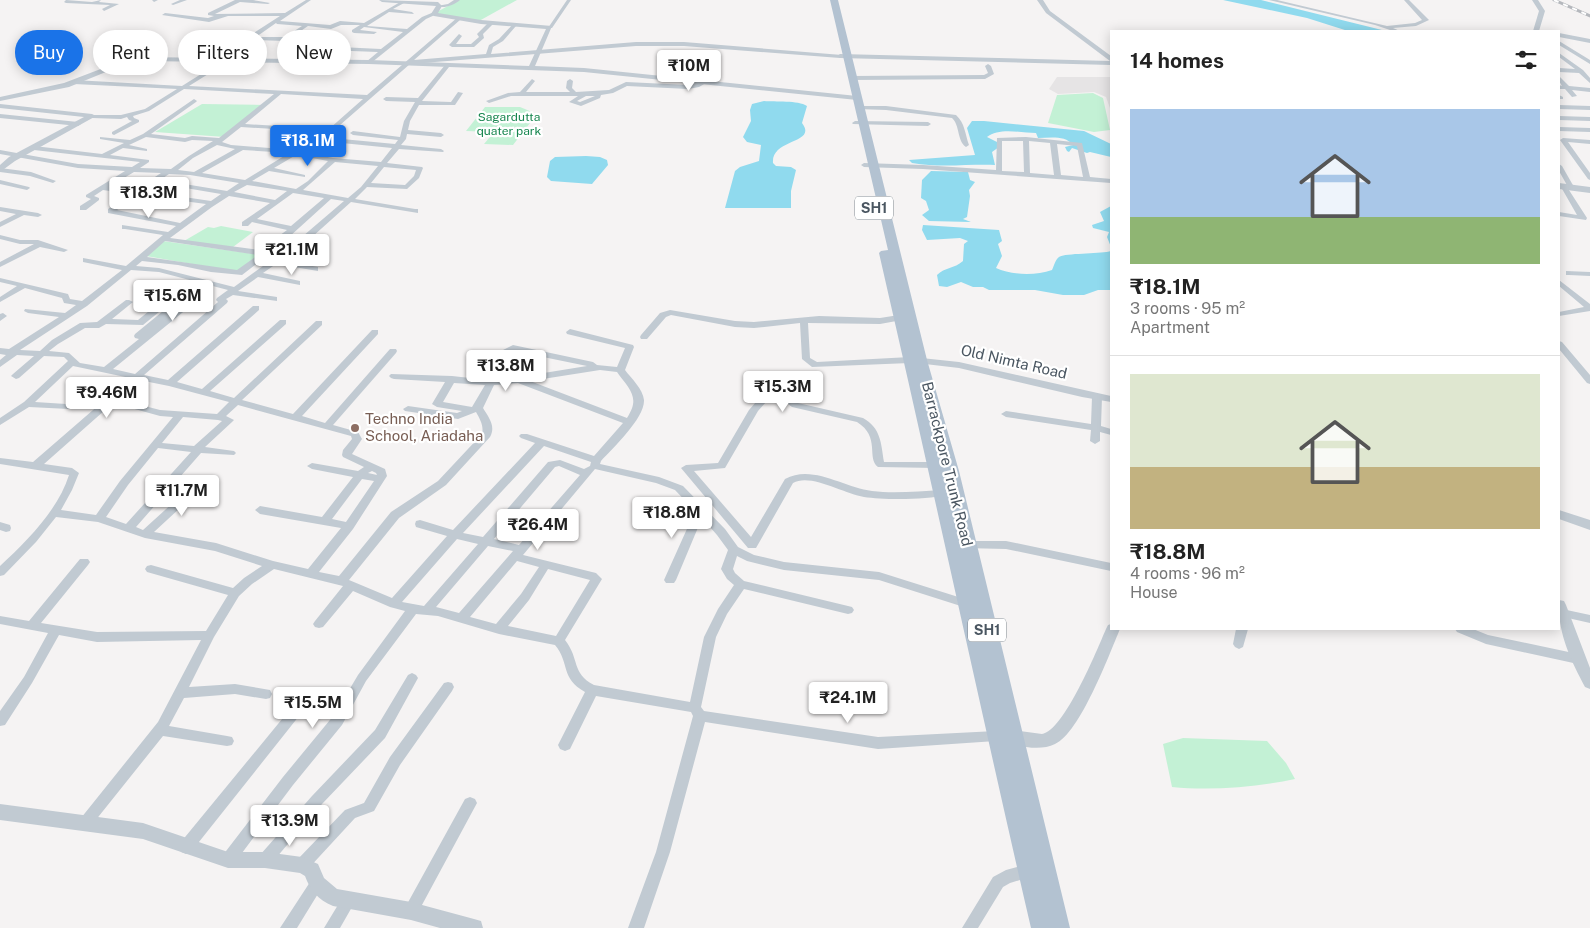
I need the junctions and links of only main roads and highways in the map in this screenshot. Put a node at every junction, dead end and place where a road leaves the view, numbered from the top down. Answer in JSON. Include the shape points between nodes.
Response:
{"nodes":[{"id":1,"x":826,"y":0,"type":"edge"},
{"id":2,"x":834,"y":0,"type":"edge"},
{"id":3,"x":844,"y":56,"type":"junction"},
{"id":4,"x":855,"y":101,"type":"junction"},
{"id":5,"x":869,"y":165,"type":"junction"},
{"id":6,"x":915,"y":360,"type":"junction"},
{"id":7,"x":1004,"y":737,"type":"junction"},
{"id":8,"x":1042,"y":928,"type":"edge"},
{"id":9,"x":1059,"y":928,"type":"edge"}],
"edges":[{"from":1,"to":3,"type":"main road","name":"Barrackpore Trunk Road","number":"SH1"},
{"from":2,"to":3,"type":"main road","name":"Barrackpore Trunk Road","number":"SH1"},
{"from":3,"to":4,"type":"main road","name":"Barrackpore Trunk Road","number":"SH1"},
{"from":3,"to":4,"type":"main road","name":"Barrackpore Trunk Road","number":"SH1","via":[[852,78]]},
{"from":4,"to":5,"type":"main road","name":"Barrackpore Trunk Road","number":"SH1"},
{"from":5,"to":6,"type":"main road","name":"Barrackpore Trunk Road","number":"SH1"},
{"from":5,"to":6,"type":"main road","name":"Barrackpore Trunk Road","number":"SH1","via":[[899,318]]},
{"from":6,"to":7,"type":"main road","name":"Barrackpore Trunk Road","number":"SH1","via":[[967,604]]},
{"from":6,"to":7,"type":"main road","name":"Barrackpore Trunk Road","number":"SH1","via":[[951,471]]},
{"from":7,"to":8,"type":"main road","name":"Barrackpore Trunk Road","number":"SH1","via":[[1028,871]]},
{"from":7,"to":9,"type":"main road","name":"Barrackpore Trunk Road","number":"SH1"}]}
